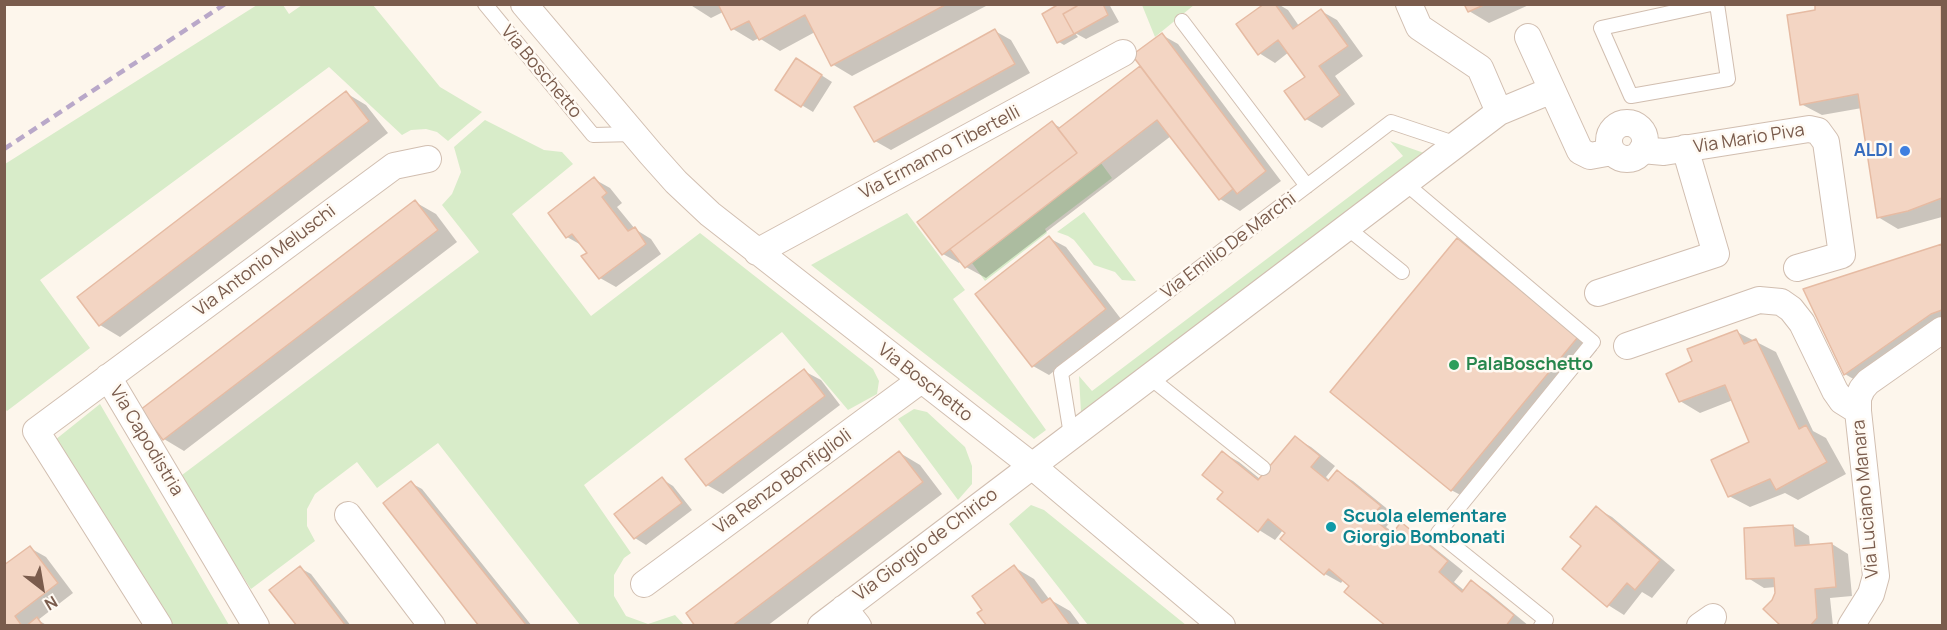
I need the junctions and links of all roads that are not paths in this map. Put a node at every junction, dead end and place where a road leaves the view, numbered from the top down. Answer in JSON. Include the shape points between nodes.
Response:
{"nodes":[{"id":1,"x":484,"y":4,"type":"edge"},
{"id":2,"x":524,"y":4,"type":"edge"},
{"id":3,"x":1409,"y":4,"type":"edge"},
{"id":4,"x":1711,"y":4,"type":"edge"},
{"id":5,"x":1716,"y":4,"type":"edge"},
{"id":6,"x":1182,"y":21,"type":"dead end"},
{"id":7,"x":1528,"y":37,"type":"dead end"},
{"id":8,"x":1123,"y":53,"type":"dead end"},
{"id":9,"x":1552,"y":90,"type":"junction"},
{"id":10,"x":1499,"y":112,"type":"junction"},
{"id":11,"x":635,"y":135,"type":"junction"},
{"id":12,"x":1457,"y":144,"type":"junction"},
{"id":13,"x":1685,"y":148,"type":"junction"},
{"id":14,"x":428,"y":159,"type":"dead end"},
{"id":15,"x":1405,"y":183,"type":"junction"},
{"id":16,"x":1307,"y":186,"type":"junction"},
{"id":17,"x":1346,"y":227,"type":"junction"},
{"id":18,"x":757,"y":252,"type":"junction"},
{"id":19,"x":1797,"y":268,"type":"dead end"},
{"id":20,"x":1401,"y":272,"type":"dead end"},
{"id":21,"x":1598,"y":293,"type":"dead end"},
{"id":22,"x":1942,"y":330,"type":"edge"},
{"id":23,"x":1627,"y":346,"type":"dead end"},
{"id":24,"x":1148,"y":376,"type":"junction"},
{"id":25,"x":108,"y":377,"type":"junction"},
{"id":26,"x":921,"y":380,"type":"junction"},
{"id":27,"x":1858,"y":411,"type":"junction"},
{"id":28,"x":1071,"y":435,"type":"junction"},
{"id":29,"x":1030,"y":465,"type":"junction"},
{"id":30,"x":1263,"y":468,"type":"dead end"},
{"id":31,"x":348,"y":515,"type":"dead end"},
{"id":32,"x":645,"y":584,"type":"dead end"},
{"id":33,"x":851,"y":617,"type":"edge"},
{"id":34,"x":159,"y":626,"type":"edge"},
{"id":35,"x":256,"y":626,"type":"edge"},
{"id":36,"x":432,"y":626,"type":"edge"},
{"id":37,"x":821,"y":626,"type":"edge"},
{"id":38,"x":1222,"y":626,"type":"edge"},
{"id":39,"x":1541,"y":626,"type":"edge"},
{"id":40,"x":1851,"y":626,"type":"edge"}],
"edges":[{"from":1,"to":11,"type":"lane","name":"Via Boschetto","via":[[593,135]]},
{"from":2,"to":11,"type":"street","name":"Via Boschetto"},
{"from":3,"to":10,"type":"street","via":[[1419,27],[1480,68]]},
{"from":4,"to":5,"type":"lane","via":[[1601,28],[1631,96],[1728,78]]},
{"from":6,"to":16,"type":"lane"},
{"from":7,"to":9,"type":"street","name":"Via Mario Piva"},
{"from":8,"to":18,"type":"street","name":"Via Ermanno Tibertelli"},
{"from":9,"to":10,"type":"street"},
{"from":9,"to":13,"type":"street","name":"Via Mario Piva","via":[[1580,151],[1590,156],[1612,152],[1628,159],[1642,150],[1664,152]]},
{"from":10,"to":12,"type":"street"},
{"from":11,"to":18,"type":"street","name":"Via Boschetto","via":[[694,199]]},
{"from":12,"to":15,"type":"street"},
{"from":12,"to":16,"type":"lane","name":"Via Emilio De Marchi","via":[[1391,122]]},
{"from":13,"to":19,"type":"street","name":"Via Mario Piva","via":[[1809,129],[1822,135],[1842,255]]},
{"from":13,"to":21,"type":"street","name":"Via Mario Piva","via":[[1716,254]]},
{"from":14,"to":25,"type":"street","name":"Via Antonio Meluschi","via":[[393,166]]},
{"from":15,"to":17,"type":"street"},
{"from":15,"to":39,"type":"lane","via":[[1593,342],[1438,533],[1546,620]]},
{"from":16,"to":28,"type":"lane","name":"Via Emilio De Marchi","via":[[1061,373]]},
{"from":17,"to":20,"type":"lane"},
{"from":17,"to":24,"type":"street"},
{"from":18,"to":26,"type":"street","name":"Via Boschetto"},
{"from":22,"to":27,"type":"street","via":[[1869,382],[1858,398]]},
{"from":23,"to":27,"type":"street","name":"Via Luciano Manara","via":[[1759,300],[1780,302],[1802,323],[1842,401]]},
{"from":24,"to":28,"type":"street"},
{"from":24,"to":30,"type":"lane"},
{"from":25,"to":34,"type":"street","name":"Via Capodistria","via":[[36,431]]},
{"from":25,"to":35,"type":"street","name":"Via Capodistria"},
{"from":26,"to":29,"type":"street","name":"Via Boschetto"},
{"from":26,"to":32,"type":"street","name":"Via Renzo Bonfiglioli"},
{"from":27,"to":40,"type":"street","name":"Via Luciano Manara","via":[[1876,576],[1871,594]]},
{"from":28,"to":29,"type":"street"},
{"from":29,"to":33,"type":"street","name":"Via Giorgio de Chirico"},
{"from":29,"to":38,"type":"street","name":"Via Boschetto"},
{"from":31,"to":36,"type":"street"},
{"from":33,"to":37,"type":"street","name":"Via Giorgio de Chirico"}]}
